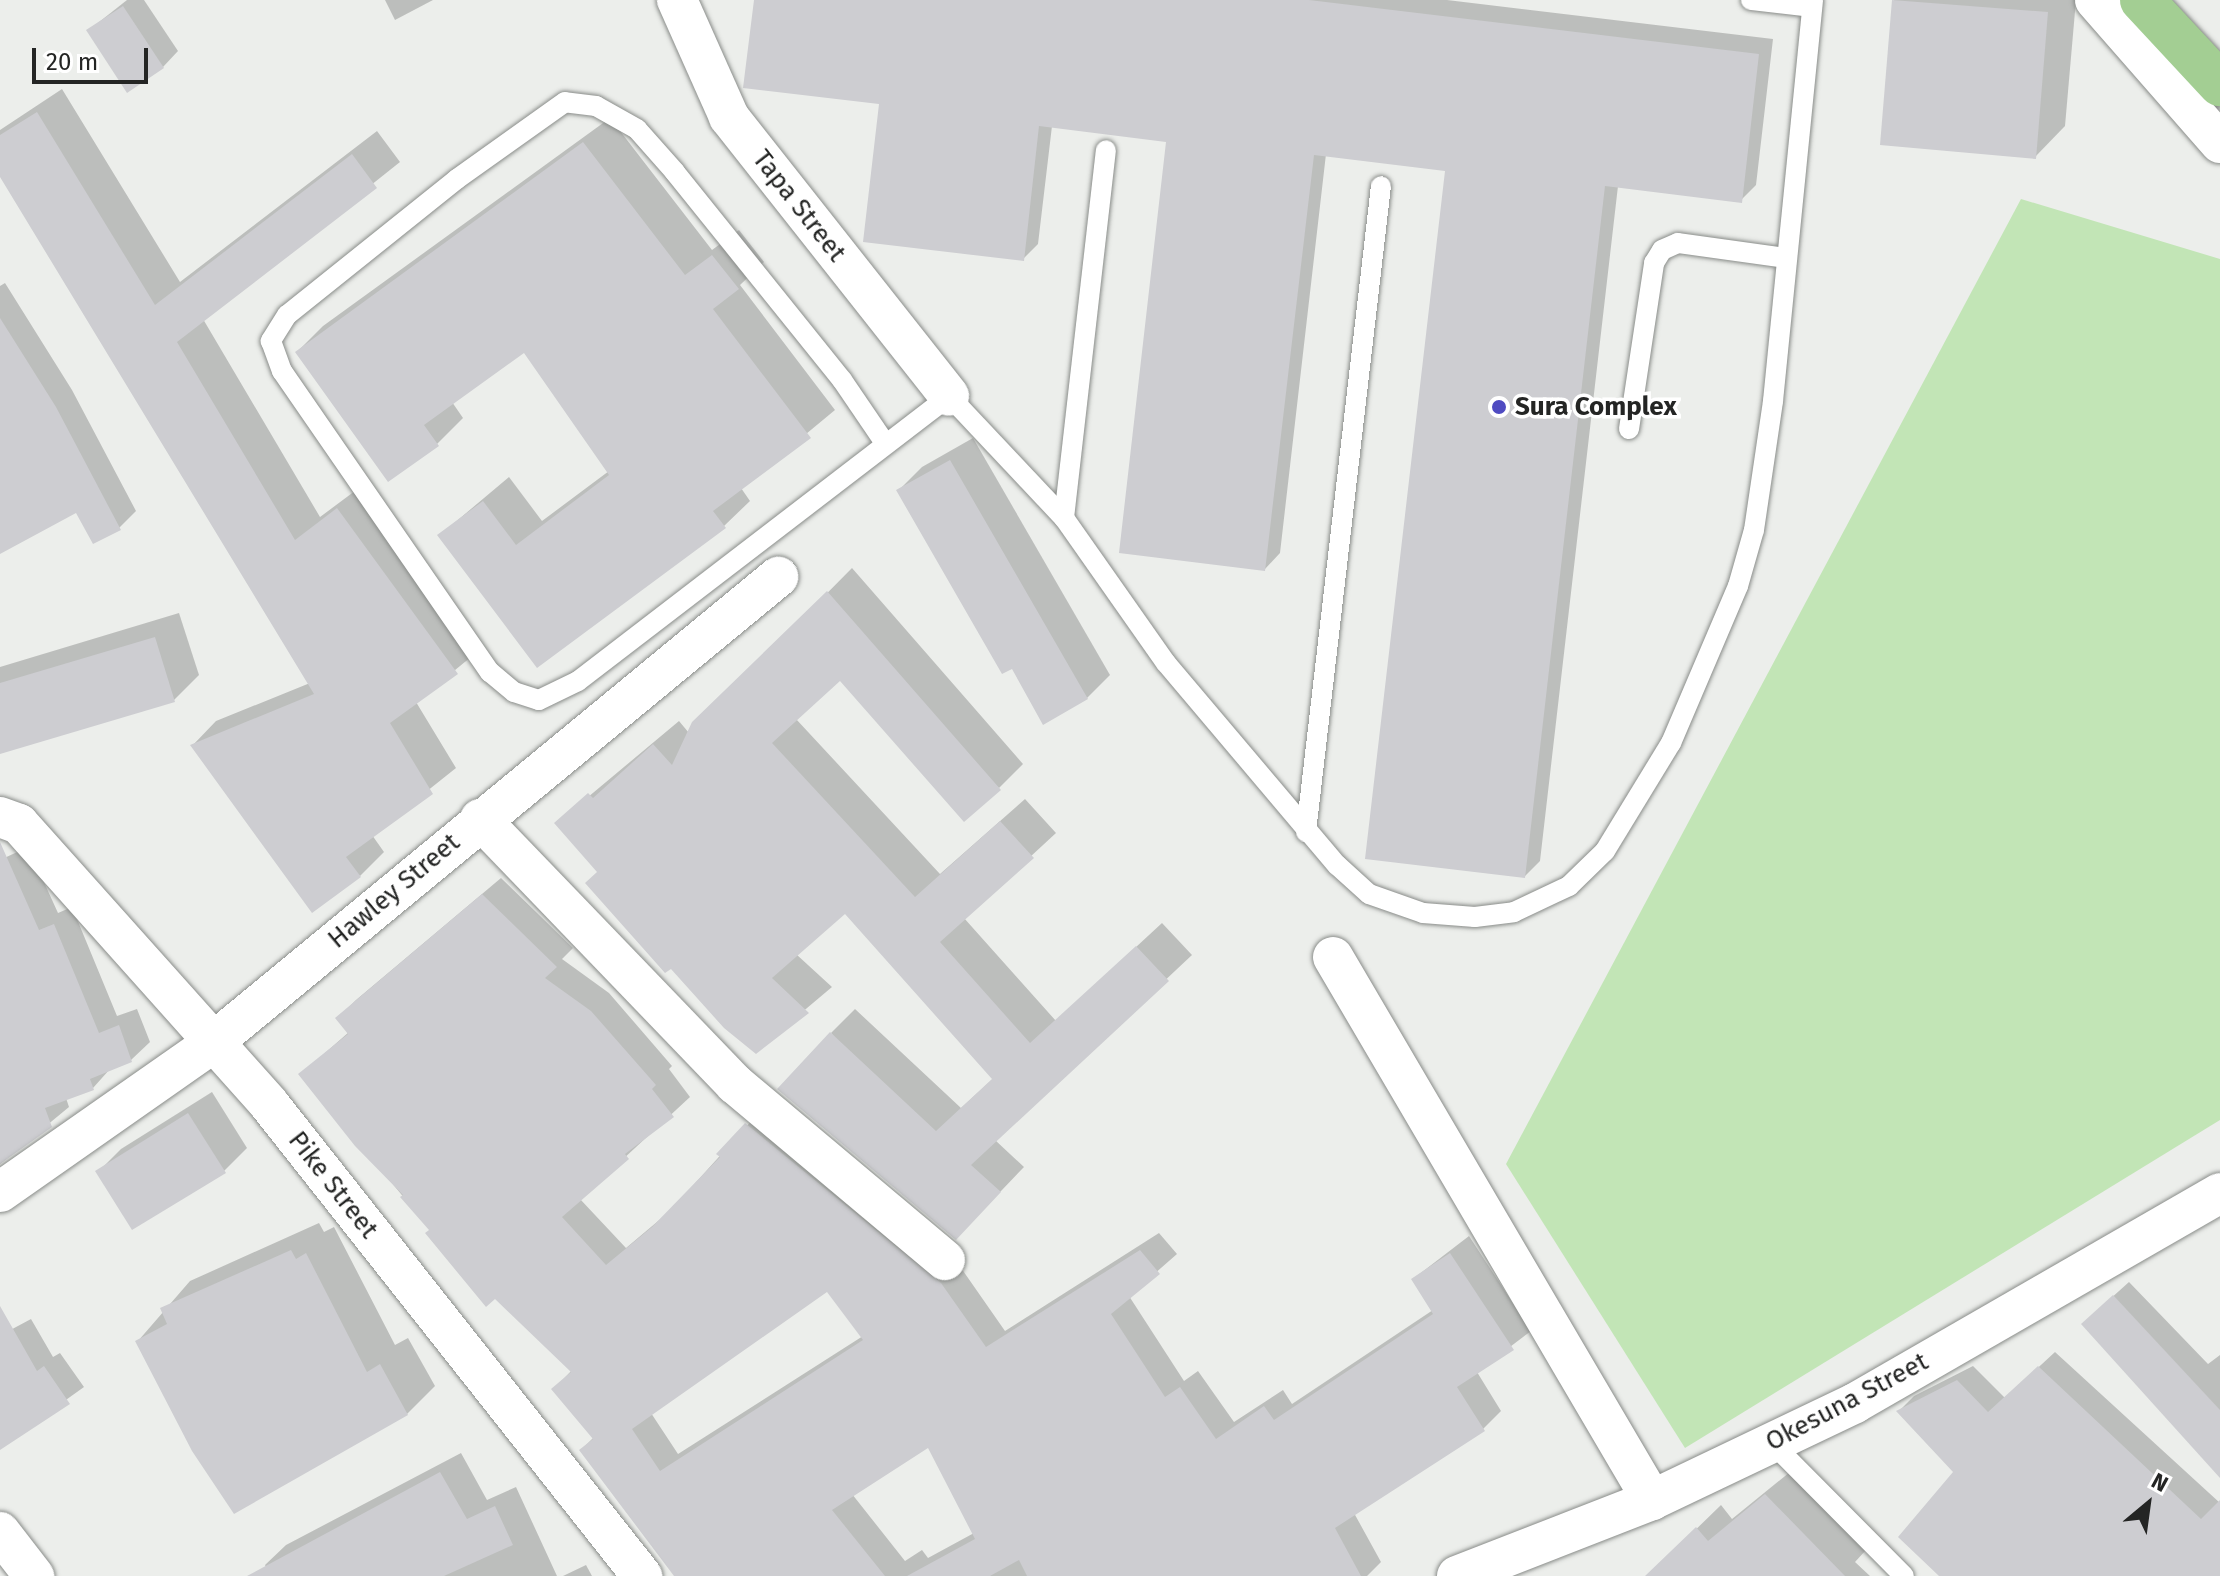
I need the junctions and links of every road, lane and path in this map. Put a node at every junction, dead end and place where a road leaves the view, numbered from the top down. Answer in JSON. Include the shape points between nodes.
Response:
{"nodes":[{"id":1,"x":677,"y":0,"type":"edge"},
{"id":2,"x":1751,"y":0,"type":"edge"},
{"id":3,"x":2095,"y":0,"type":"edge"},
{"id":4,"x":2142,"y":0,"type":"edge"},
{"id":5,"x":1813,"y":4,"type":"edge"},
{"id":6,"x":2220,"y":84,"type":"edge"},
{"id":7,"x":2220,"y":143,"type":"edge"},
{"id":8,"x":1106,"y":150,"type":"dead end"},
{"id":9,"x":1381,"y":186,"type":"dead end"},
{"id":10,"x":1786,"y":258,"type":"junction"},
{"id":11,"x":949,"y":396,"type":"junction"},
{"id":12,"x":1629,"y":429,"type":"dead end"},
{"id":13,"x":885,"y":443,"type":"junction"},
{"id":14,"x":1064,"y":518,"type":"junction"},
{"id":15,"x":778,"y":577,"type":"dead end"},
{"id":16,"x":0,"y":817,"type":"edge"},
{"id":17,"x":480,"y":819,"type":"junction"},
{"id":18,"x":1306,"y":832,"type":"junction"},
{"id":19,"x":1333,"y":957,"type":"dead end"},
{"id":20,"x":211,"y":1044,"type":"junction"},
{"id":21,"x":0,"y":1192,"type":"edge"},
{"id":22,"x":2220,"y":1193,"type":"edge"},
{"id":23,"x":945,"y":1260,"type":"dead end"},
{"id":24,"x":1772,"y":1443,"type":"junction"},
{"id":25,"x":1652,"y":1500,"type":"junction"},
{"id":26,"x":0,"y":1532,"type":"edge"},
{"id":27,"x":34,"y":1576,"type":"edge"},
{"id":28,"x":642,"y":1576,"type":"edge"},
{"id":29,"x":1457,"y":1576,"type":"edge"},
{"id":30,"x":1904,"y":1576,"type":"edge"}],
"edges":[{"from":1,"to":11,"type":"street","name":"Tapa Street","via":[[729,117]]},
{"from":2,"to":5,"type":"lane"},
{"from":3,"to":7,"type":"street"},
{"from":4,"to":6,"type":"highway"},
{"from":5,"to":10,"type":"lane"},
{"from":8,"to":14,"type":"lane"},
{"from":9,"to":18,"type":"lane"},
{"from":10,"to":12,"type":"lane","via":[[1678,243],[1662,250],[1654,263]]},
{"from":10,"to":18,"type":"lane","via":[[1756,516],[1738,586],[1671,743],[1605,851],[1569,886],[1514,912],[1462,916],[1423,913],[1369,894]]},
{"from":11,"to":13,"type":"lane"},
{"from":11,"to":14,"type":"lane"},
{"from":13,"to":13,"type":"lane","via":[[842,380],[685,184],[637,129],[596,106],[565,102],[457,179],[287,315],[271,341],[282,371],[490,672],[514,692],[539,700],[578,681]]},
{"from":14,"to":18,"type":"lane","via":[[1166,663]]},
{"from":15,"to":17,"type":"street","name":"Hawley Street"},
{"from":16,"to":20,"type":"street","name":"Pike Street","via":[[19,824]]},
{"from":17,"to":20,"type":"street","name":"Hawley Street"},
{"from":17,"to":23,"type":"street","via":[[735,1084]]},
{"from":19,"to":25,"type":"street"},
{"from":20,"to":21,"type":"street","name":"Hawley Street"},
{"from":20,"to":28,"type":"street","name":"Pike Street","via":[[269,1104]]},
{"from":22,"to":24,"type":"street","name":"Okesuna Street","via":[[1855,1403]]},
{"from":24,"to":25,"type":"street","name":"Okesuna Street"},
{"from":24,"to":30,"type":"lane"},
{"from":25,"to":29,"type":"street","name":"Okesuna Street"},
{"from":26,"to":27,"type":"street"}]}
